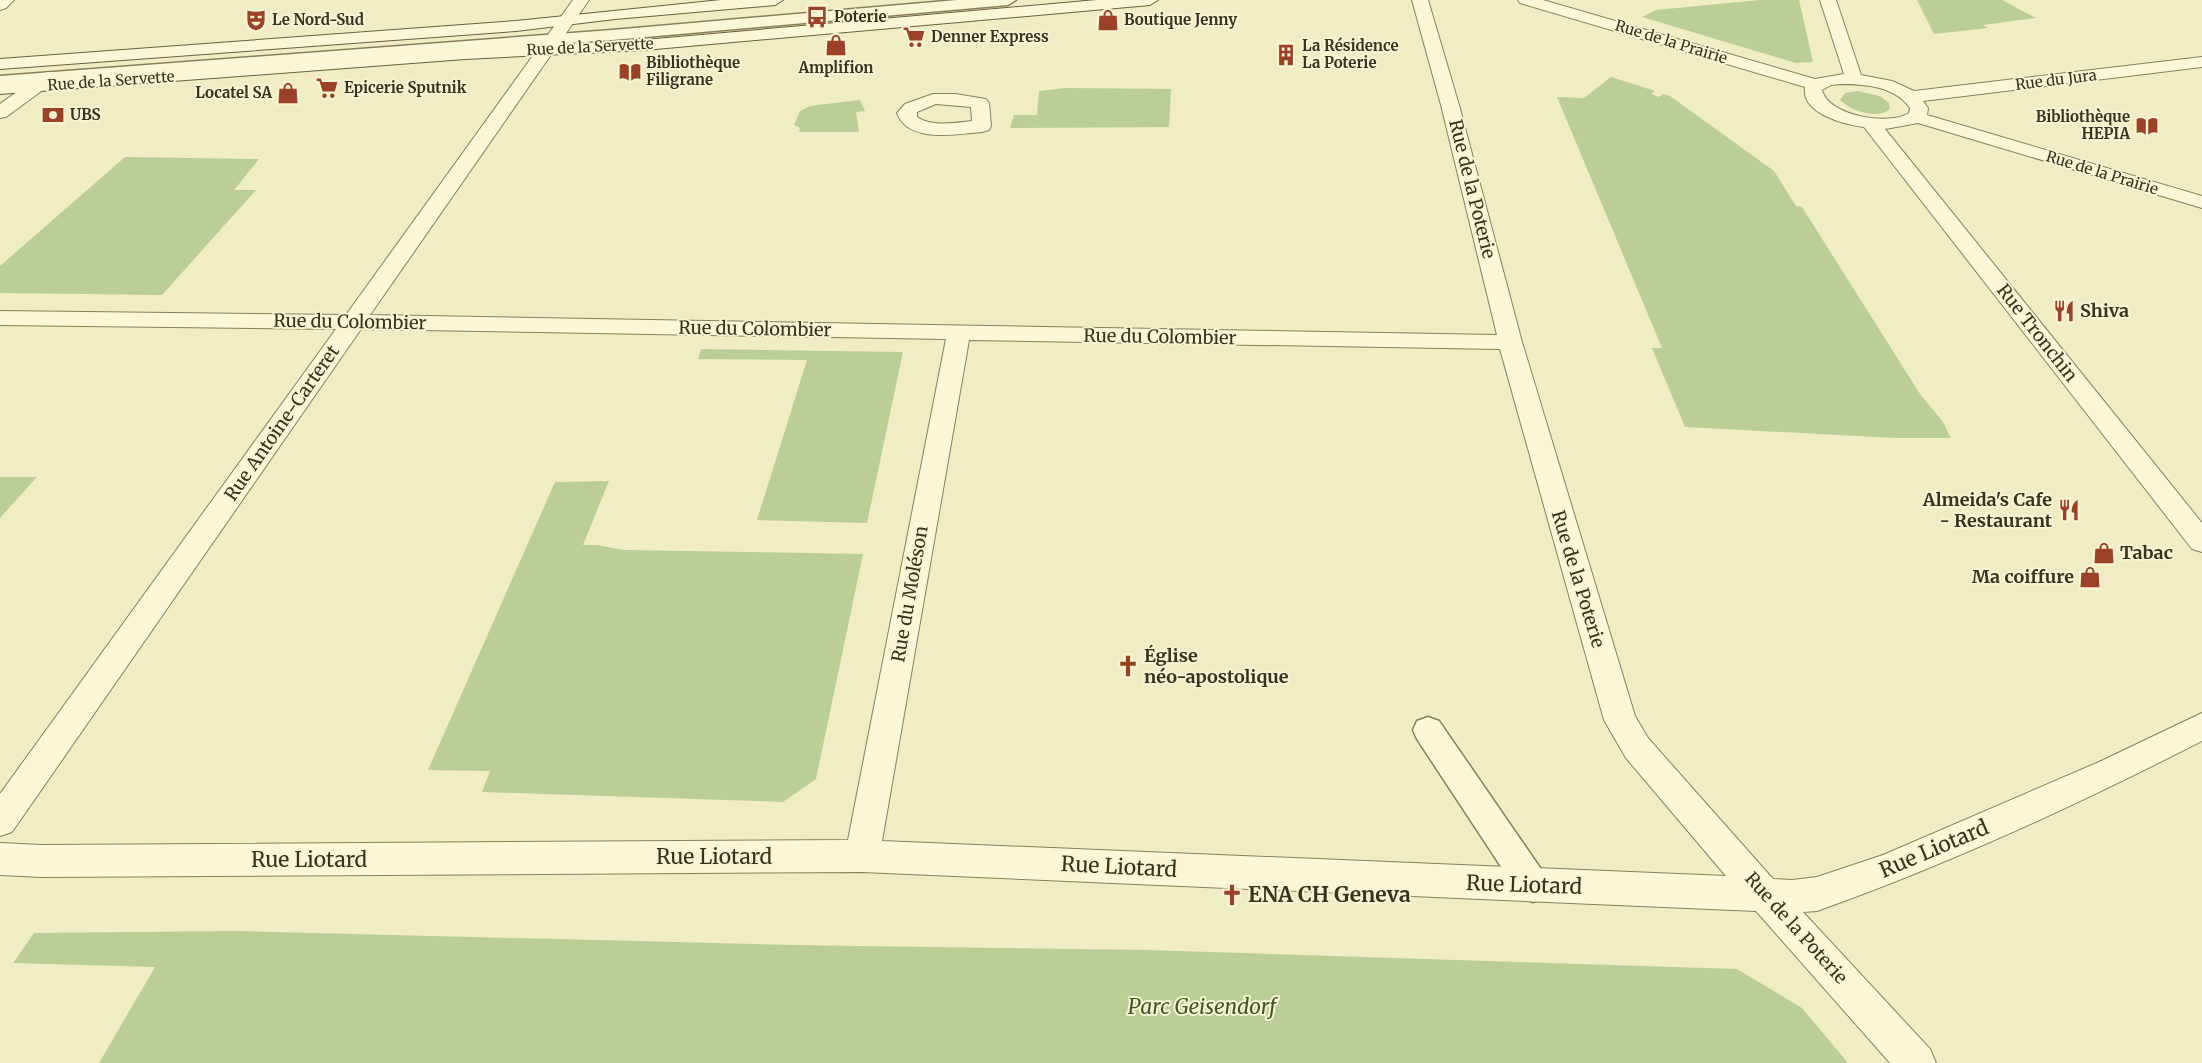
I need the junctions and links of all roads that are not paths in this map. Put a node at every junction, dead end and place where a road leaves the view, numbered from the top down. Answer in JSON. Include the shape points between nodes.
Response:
{"nodes":[{"id":1,"x":6,"y":0,"type":"edge"},
{"id":2,"x":581,"y":0,"type":"edge"},
{"id":3,"x":775,"y":0,"type":"edge"},
{"id":4,"x":914,"y":0,"type":"edge"},
{"id":5,"x":1008,"y":0,"type":"edge"},
{"id":6,"x":1150,"y":0,"type":"edge"},
{"id":7,"x":1420,"y":0,"type":"edge"},
{"id":8,"x":1526,"y":0,"type":"edge"},
{"id":9,"x":1828,"y":0,"type":"edge"},
{"id":10,"x":0,"y":4,"type":"edge"},
{"id":11,"x":558,"y":35,"type":"junction"},
{"id":12,"x":2202,"y":62,"type":"edge"},
{"id":13,"x":0,"y":64,"type":"edge"},
{"id":14,"x":0,"y":72,"type":"edge"},
{"id":15,"x":1854,"y":79,"type":"junction"},
{"id":16,"x":0,"y":81,"type":"edge"},
{"id":17,"x":42,"y":82,"type":"junction"},
{"id":18,"x":1816,"y":85,"type":"junction"},
{"id":19,"x":0,"y":89,"type":"edge"},
{"id":20,"x":1909,"y":97,"type":"junction"},
{"id":21,"x":0,"y":113,"type":"edge"},
{"id":22,"x":1916,"y":117,"type":"junction"},
{"id":23,"x":1871,"y":124,"type":"junction"},
{"id":24,"x":2202,"y":202,"type":"edge"},
{"id":25,"x":0,"y":318,"type":"edge"},
{"id":26,"x":354,"y":322,"type":"junction"},
{"id":27,"x":959,"y":332,"type":"junction"},
{"id":28,"x":1510,"y":342,"type":"junction"},
{"id":29,"x":2202,"y":542,"type":"edge"},
{"id":30,"x":2202,"y":726,"type":"edge"},
{"id":31,"x":1428,"y":730,"type":"dead end"},
{"id":32,"x":0,"y":821,"type":"edge"},
{"id":33,"x":862,"y":856,"type":"junction"},
{"id":34,"x":0,"y":858,"type":"edge"},
{"id":35,"x":1533,"y":886,"type":"junction"},
{"id":36,"x":1765,"y":896,"type":"junction"},
{"id":37,"x":1916,"y":1063,"type":"edge"}],
"edges":[{"from":1,"to":10,"type":"street"},
{"from":2,"to":11,"type":"street","name":"Rue Antoine-Carteret"},
{"from":3,"to":11,"type":"street","name":"Rue de la Servette"},
{"from":4,"to":11,"type":"lane"},
{"from":5,"to":11,"type":"lane"},
{"from":6,"to":11,"type":"street","name":"Rue de la Servette","via":[[644,45]]},
{"from":7,"to":28,"type":"street","name":"Rue de la Poterie"},
{"from":8,"to":18,"type":"street","name":"Rue de la Prairie"},
{"from":9,"to":15,"type":"street"},
{"from":11,"to":13,"type":"street","name":"Rue de la Servette","via":[[509,27]]},
{"from":11,"to":14,"type":"lane"},
{"from":11,"to":17,"type":"street","name":"Rue de la Servette","via":[[465,54]]},
{"from":11,"to":26,"type":"street","name":"Rue Antoine-Carteret"},
{"from":12,"to":20,"type":"street","name":"Rue du Jura"},
{"from":15,"to":18,"type":"street","via":[[1835,79]]},
{"from":15,"to":20,"type":"street","via":[[1888,86]]},
{"from":16,"to":17,"type":"lane"},
{"from":17,"to":19,"type":"street","name":"Rue de la Servette"},
{"from":17,"to":21,"type":"street"},
{"from":18,"to":23,"type":"street","via":[[1814,97],[1823,107]]},
{"from":20,"to":22,"type":"street","via":[[1919,108]]},
{"from":22,"to":23,"type":"street","via":[[1897,124]]},
{"from":22,"to":24,"type":"street","name":"Rue de la Prairie"},
{"from":23,"to":29,"type":"street","name":"Rue Tronchin"},
{"from":25,"to":26,"type":"street","name":"Rue du Colombier"},
{"from":26,"to":27,"type":"street","name":"Rue du Colombier"},
{"from":26,"to":32,"type":"street","name":"Rue Antoine-Carteret"},
{"from":27,"to":28,"type":"street","name":"Rue du Colombier"},
{"from":27,"to":33,"type":"street","name":"Rue du Moléson"},
{"from":28,"to":36,"type":"street","name":"Rue de la Poterie","via":[[1620,720],[1636,748]]},
{"from":30,"to":36,"type":"street","name":"Rue Liotard","via":[[2111,772],[1882,872],[1817,894]]},
{"from":31,"to":35,"type":"lane"},
{"from":33,"to":34,"type":"street","name":"Rue Liotard","via":[[61,861]]},
{"from":33,"to":35,"type":"street","name":"Rue Liotard"},
{"from":35,"to":36,"type":"street","name":"Rue Liotard","via":[[1661,889]]},
{"from":36,"to":37,"type":"street","name":"Rue de la Poterie"}]}
